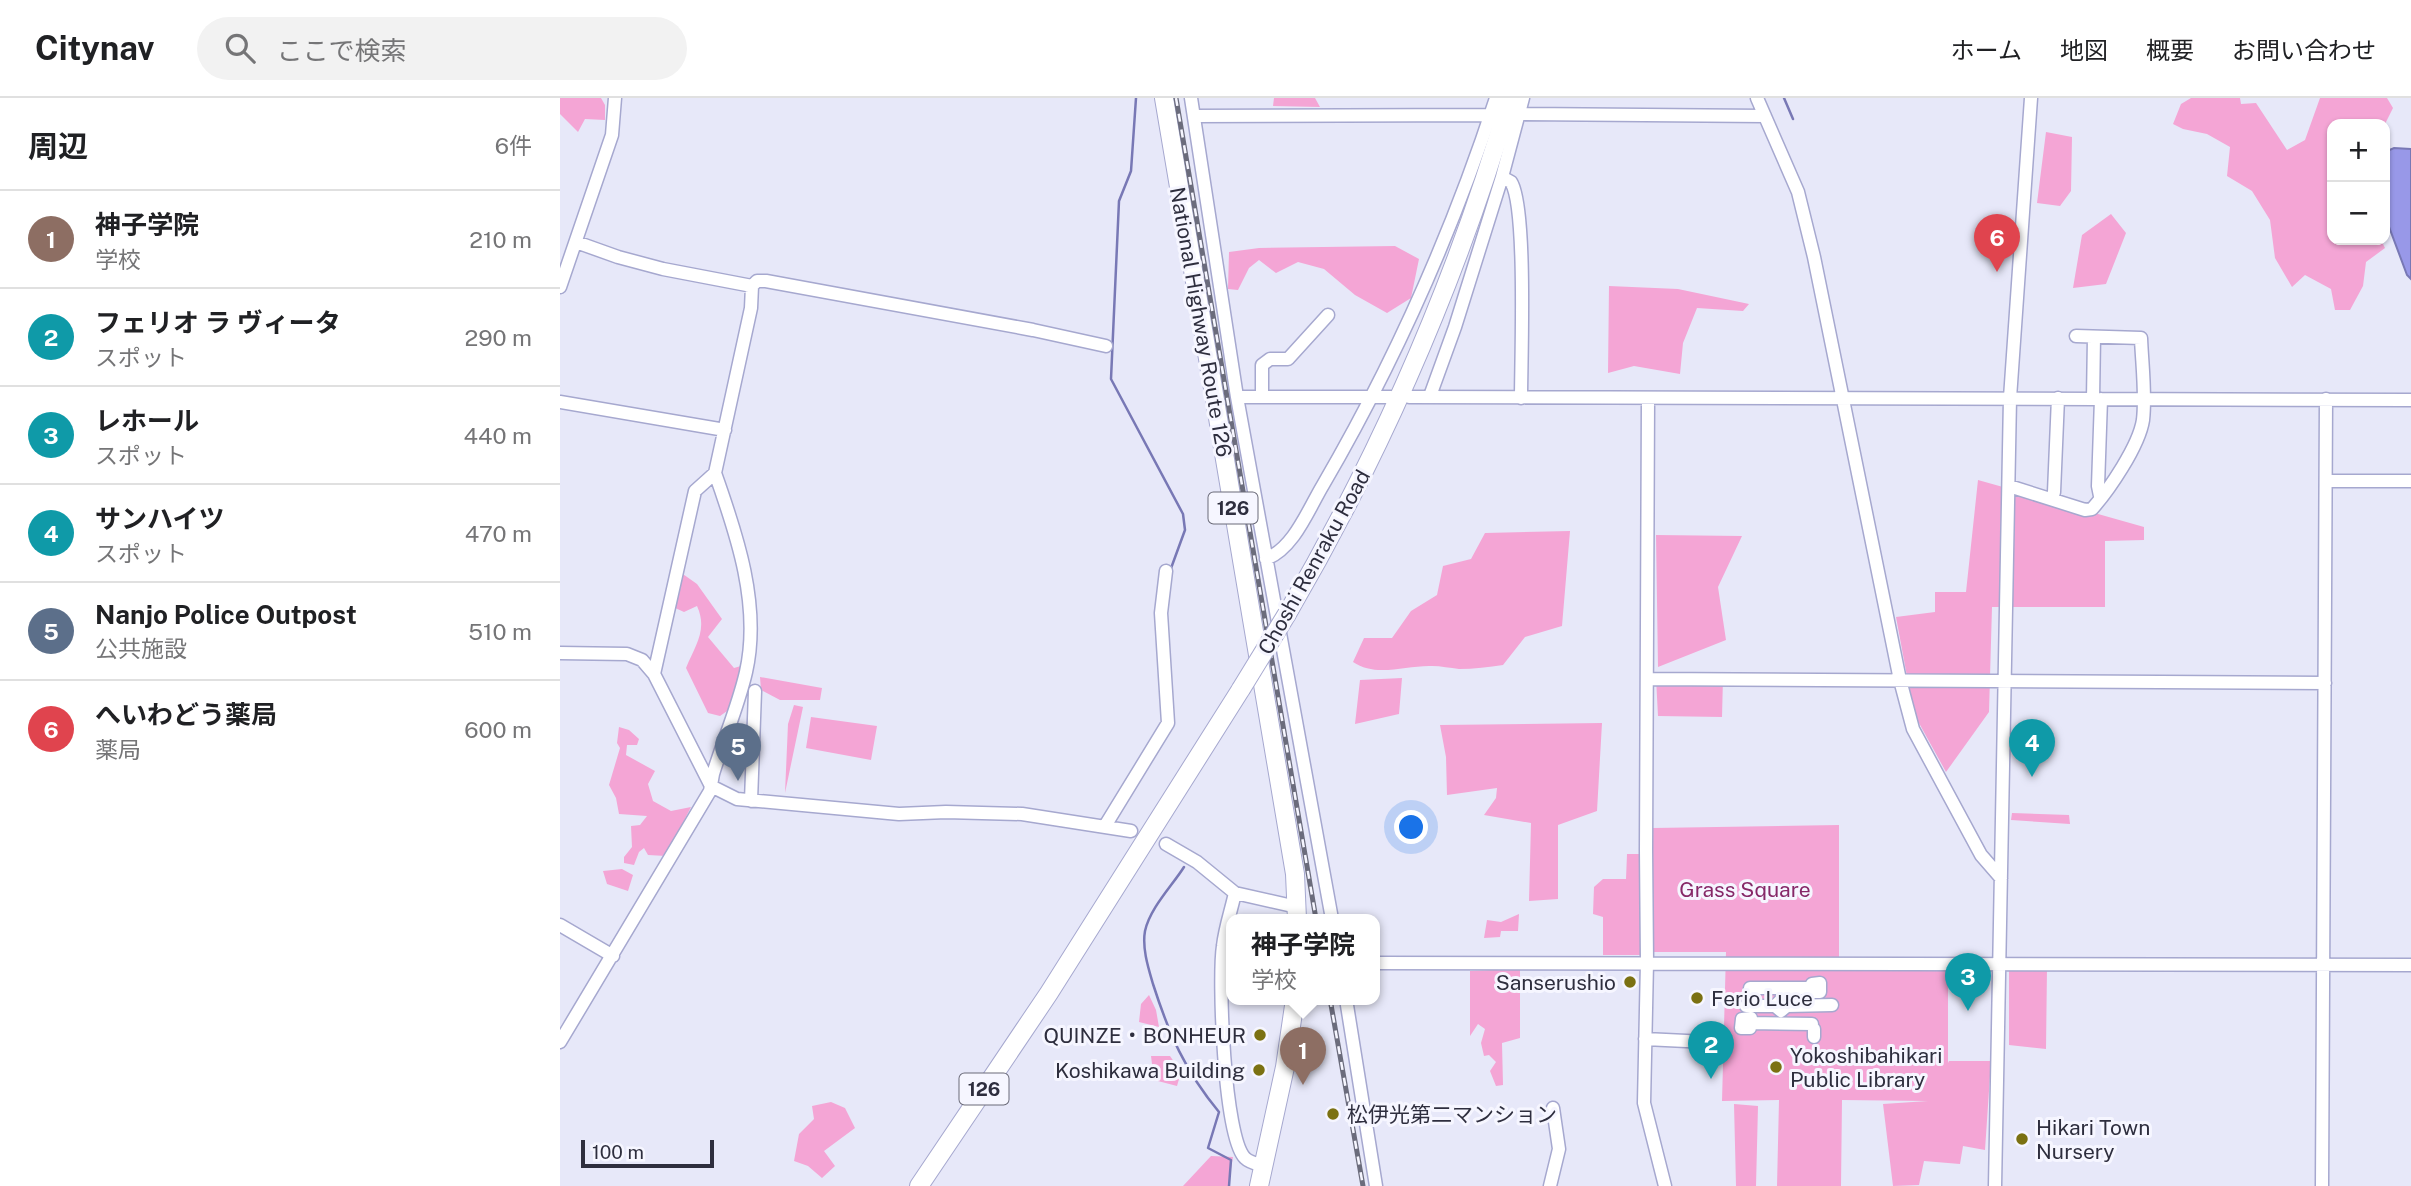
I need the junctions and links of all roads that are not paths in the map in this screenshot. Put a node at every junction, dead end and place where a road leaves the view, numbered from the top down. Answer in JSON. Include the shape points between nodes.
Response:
{"nodes":[{"id":1,"x":615,"y":98,"type":"edge"},
{"id":2,"x":1164,"y":98,"type":"edge"},
{"id":3,"x":1191,"y":98,"type":"edge"},
{"id":4,"x":1496,"y":98,"type":"edge"},
{"id":5,"x":1510,"y":98,"type":"edge"},
{"id":6,"x":1523,"y":98,"type":"edge"},
{"id":7,"x":1757,"y":98,"type":"edge"},
{"id":8,"x":2031,"y":98,"type":"edge"},
{"id":9,"x":1519,"y":114,"type":"junction"},
{"id":10,"x":1490,"y":115,"type":"junction"},
{"id":11,"x":1194,"y":116,"type":"junction"},
{"id":12,"x":1765,"y":116,"type":"junction"},
{"id":13,"x":1502,"y":177,"type":"junction"},
{"id":14,"x":576,"y":242,"type":"junction"},
{"id":15,"x":565,"y":261,"type":"edge"},
{"id":16,"x":752,"y":286,"type":"junction"},
{"id":17,"x":560,"y":287,"type":"edge"},
{"id":18,"x":1328,"y":315,"type":"dead end"},
{"id":19,"x":2076,"y":336,"type":"dead end"},
{"id":20,"x":2094,"y":337,"type":"junction"},
{"id":21,"x":1106,"y":346,"type":"dead end"},
{"id":22,"x":1262,"y":396,"type":"junction"},
{"id":23,"x":1430,"y":396,"type":"junction"},
{"id":24,"x":1237,"y":397,"type":"junction"},
{"id":25,"x":1391,"y":397,"type":"dead end"},
{"id":26,"x":1409,"y":397,"type":"dead end"},
{"id":27,"x":1372,"y":398,"type":"junction"},
{"id":28,"x":1521,"y":398,"type":"junction"},
{"id":29,"x":1842,"y":398,"type":"junction"},
{"id":30,"x":2010,"y":398,"type":"junction"},
{"id":31,"x":2058,"y":398,"type":"junction"},
{"id":32,"x":2097,"y":398,"type":"junction"},
{"id":33,"x":1648,"y":399,"type":"junction"},
{"id":34,"x":2143,"y":399,"type":"junction"},
{"id":35,"x":2326,"y":399,"type":"junction"},
{"id":36,"x":2411,"y":400,"type":"edge"},
{"id":37,"x":560,"y":402,"type":"edge"},
{"id":38,"x":725,"y":430,"type":"junction"},
{"id":39,"x":715,"y":473,"type":"junction"},
{"id":40,"x":2327,"y":481,"type":"junction"},
{"id":41,"x":2411,"y":481,"type":"edge"},
{"id":42,"x":2009,"y":486,"type":"junction"},
{"id":43,"x":2101,"y":496,"type":"junction"},
{"id":44,"x":2052,"y":499,"type":"junction"},
{"id":45,"x":1266,"y":559,"type":"junction"},
{"id":46,"x":1166,"y":571,"type":"dead end"},
{"id":47,"x":560,"y":653,"type":"edge"},
{"id":48,"x":654,"y":674,"type":"junction"},
{"id":49,"x":1647,"y":678,"type":"junction"},
{"id":50,"x":1900,"y":680,"type":"junction"},
{"id":51,"x":2004,"y":681,"type":"junction"},
{"id":52,"x":2325,"y":683,"type":"junction"},
{"id":53,"x":755,"y":691,"type":"dead end"},
{"id":54,"x":711,"y":786,"type":"junction"},
{"id":55,"x":751,"y":801,"type":"junction"},
{"id":56,"x":1105,"y":827,"type":"junction"},
{"id":57,"x":1131,"y":831,"type":"dead end"},
{"id":58,"x":1166,"y":844,"type":"dead end"},
{"id":59,"x":2001,"y":878,"type":"junction"},
{"id":60,"x":1236,"y":894,"type":"junction"},
{"id":61,"x":1297,"y":913,"type":"edge"},
{"id":62,"x":1231,"y":914,"type":"edge"},
{"id":63,"x":1331,"y":914,"type":"edge"},
{"id":64,"x":560,"y":925,"type":"edge"},
{"id":65,"x":1226,"y":934,"type":"edge"},
{"id":66,"x":613,"y":956,"type":"junction"},
{"id":67,"x":1647,"y":962,"type":"junction"},
{"id":68,"x":1380,"y":963,"type":"edge"},
{"id":69,"x":2324,"y":964,"type":"junction"},
{"id":70,"x":1999,"y":965,"type":"junction"},
{"id":71,"x":2411,"y":965,"type":"edge"},
{"id":72,"x":1049,"y":993,"type":"junction"},
{"id":73,"x":1815,"y":995,"type":"junction"},
{"id":74,"x":1294,"y":1005,"type":"edge"},
{"id":75,"x":1347,"y":1005,"type":"edge"},
{"id":76,"x":1832,"y":1005,"type":"dead end"},
{"id":77,"x":1781,"y":1006,"type":"junction"},
{"id":78,"x":1747,"y":1016,"type":"junction"},
{"id":79,"x":1645,"y":1039,"type":"junction"},
{"id":80,"x":560,"y":1042,"type":"edge"},
{"id":81,"x":1707,"y":1042,"type":"dead end"},
{"id":82,"x":1553,"y":1108,"type":"dead end"},
{"id":83,"x":1264,"y":1166,"type":"junction"},
{"id":84,"x":919,"y":1186,"type":"edge"},
{"id":85,"x":934,"y":1186,"type":"edge"},
{"id":86,"x":1259,"y":1186,"type":"edge"},
{"id":87,"x":1376,"y":1186,"type":"edge"},
{"id":88,"x":1550,"y":1186,"type":"edge"},
{"id":89,"x":1665,"y":1186,"type":"edge"},
{"id":90,"x":1995,"y":1186,"type":"edge"},
{"id":91,"x":2322,"y":1186,"type":"edge"}],
"edges":[{"from":1,"to":14,"type":"street","via":[[612,135]]},
{"from":2,"to":61,"type":"highway","name":"National Highway Route 126","number":"126","via":[[1295,874]]},
{"from":3,"to":11,"type":"street"},
{"from":4,"to":10,"type":"street"},
{"from":5,"to":72,"type":"highway","name":"Choshi Renraku Road","number":"126","bridge":true,"via":[[1462,245],[1410,376],[1343,515],[1241,689]]},
{"from":6,"to":9,"type":"street"},
{"from":7,"to":12,"type":"street"},
{"from":8,"to":30,"type":"street"},
{"from":9,"to":12,"type":"street"},
{"from":9,"to":13,"type":"street"},
{"from":10,"to":11,"type":"street"},
{"from":10,"to":27,"type":"street","via":[[1444,241]]},
{"from":11,"to":24,"type":"street"},
{"from":12,"to":29,"type":"street","via":[[1798,192]]},
{"from":13,"to":23,"type":"street"},
{"from":13,"to":28,"type":"street","via":[[1511,182],[1516,196],[1521,253]]},
{"from":14,"to":15,"type":"street"},
{"from":14,"to":16,"type":"street","via":[[663,269]]},
{"from":15,"to":17,"type":"street"},
{"from":16,"to":21,"type":"street","via":[[766,281]]},
{"from":16,"to":38,"type":"street"},
{"from":18,"to":22,"type":"street","via":[[1288,359],[1269,359],[1262,365]]},
{"from":19,"to":20,"type":"street"},
{"from":20,"to":32,"type":"street"},
{"from":20,"to":34,"type":"street","via":[[2141,338]]},
{"from":22,"to":24,"type":"street"},
{"from":22,"to":27,"type":"street"},
{"from":23,"to":26,"type":"street"},
{"from":23,"to":28,"type":"street"},
{"from":24,"to":45,"type":"street"},
{"from":25,"to":27,"type":"street"},
{"from":27,"to":45,"type":"street","via":[[1299,526],[1282,550]]},
{"from":28,"to":33,"type":"street"},
{"from":29,"to":30,"type":"street"},
{"from":29,"to":33,"type":"street"},
{"from":29,"to":50,"type":"street"},
{"from":30,"to":31,"type":"street"},
{"from":30,"to":42,"type":"street"},
{"from":31,"to":32,"type":"street"},
{"from":31,"to":44,"type":"street"},
{"from":32,"to":34,"type":"street"},
{"from":32,"to":43,"type":"street"},
{"from":33,"to":49,"type":"street"},
{"from":34,"to":35,"type":"street"},
{"from":34,"to":43,"type":"street","via":[[2143,422],[2127,460]]},
{"from":35,"to":36,"type":"street"},
{"from":35,"to":40,"type":"street"},
{"from":37,"to":38,"type":"street"},
{"from":38,"to":39,"type":"street"},
{"from":39,"to":48,"type":"street","via":[[695,491]]},
{"from":39,"to":54,"type":"street","via":[[739,546],[751,626],[746,671]]},
{"from":40,"to":41,"type":"street"},
{"from":40,"to":52,"type":"street"},
{"from":42,"to":44,"type":"street"},
{"from":42,"to":51,"type":"street"},
{"from":43,"to":44,"type":"street","via":[[2092,509],[2085,510]]},
{"from":45,"to":63,"type":"street"},
{"from":46,"to":56,"type":"street","via":[[1161,612],[1168,723]]},
{"from":47,"to":48,"type":"street","via":[[626,654],[642,660]]},
{"from":48,"to":54,"type":"street"},
{"from":49,"to":50,"type":"street"},
{"from":49,"to":67,"type":"street"},
{"from":50,"to":51,"type":"street"},
{"from":50,"to":59,"type":"street","via":[[1913,729],[1981,855]]},
{"from":51,"to":52,"type":"street"},
{"from":51,"to":59,"type":"street"},
{"from":52,"to":69,"type":"street"},
{"from":53,"to":55,"type":"street"},
{"from":54,"to":55,"type":"street"},
{"from":54,"to":66,"type":"street"},
{"from":55,"to":56,"type":"street","via":[[900,814],[1022,814]]},
{"from":56,"to":57,"type":"street"},
{"from":58,"to":60,"type":"street"},
{"from":59,"to":70,"type":"street"},
{"from":60,"to":61,"type":"street"},
{"from":60,"to":62,"type":"street"},
{"from":64,"to":66,"type":"street"},
{"from":65,"to":83,"type":"street","via":[[1220,1004],[1228,1100],[1238,1148],[1244,1158]]},
{"from":66,"to":80,"type":"street"},
{"from":67,"to":68,"type":"street"},
{"from":67,"to":70,"type":"street"},
{"from":67,"to":79,"type":"street"},
{"from":69,"to":70,"type":"street"},
{"from":69,"to":71,"type":"street"},
{"from":69,"to":91,"type":"street"},
{"from":70,"to":90,"type":"street"},
{"from":72,"to":84,"type":"highway","number":"126"},
{"from":72,"to":85,"type":"highway","number":"126"},
{"from":73,"to":76,"type":"street"},
{"from":73,"to":77,"type":"street"},
{"from":73,"to":77,"type":"street"},
{"from":73,"to":77,"type":"street","via":[[1814,1027]]},
{"from":74,"to":83,"type":"highway"},
{"from":75,"to":87,"type":"street"},
{"from":77,"to":78,"type":"street"},
{"from":77,"to":78,"type":"street"},
{"from":77,"to":78,"type":"street","via":[[1748,989]]},
{"from":79,"to":81,"type":"street"},
{"from":79,"to":89,"type":"street","via":[[1644,1103]]},
{"from":82,"to":88,"type":"street","via":[[1559,1149]]},
{"from":83,"to":86,"type":"highway"}]}
